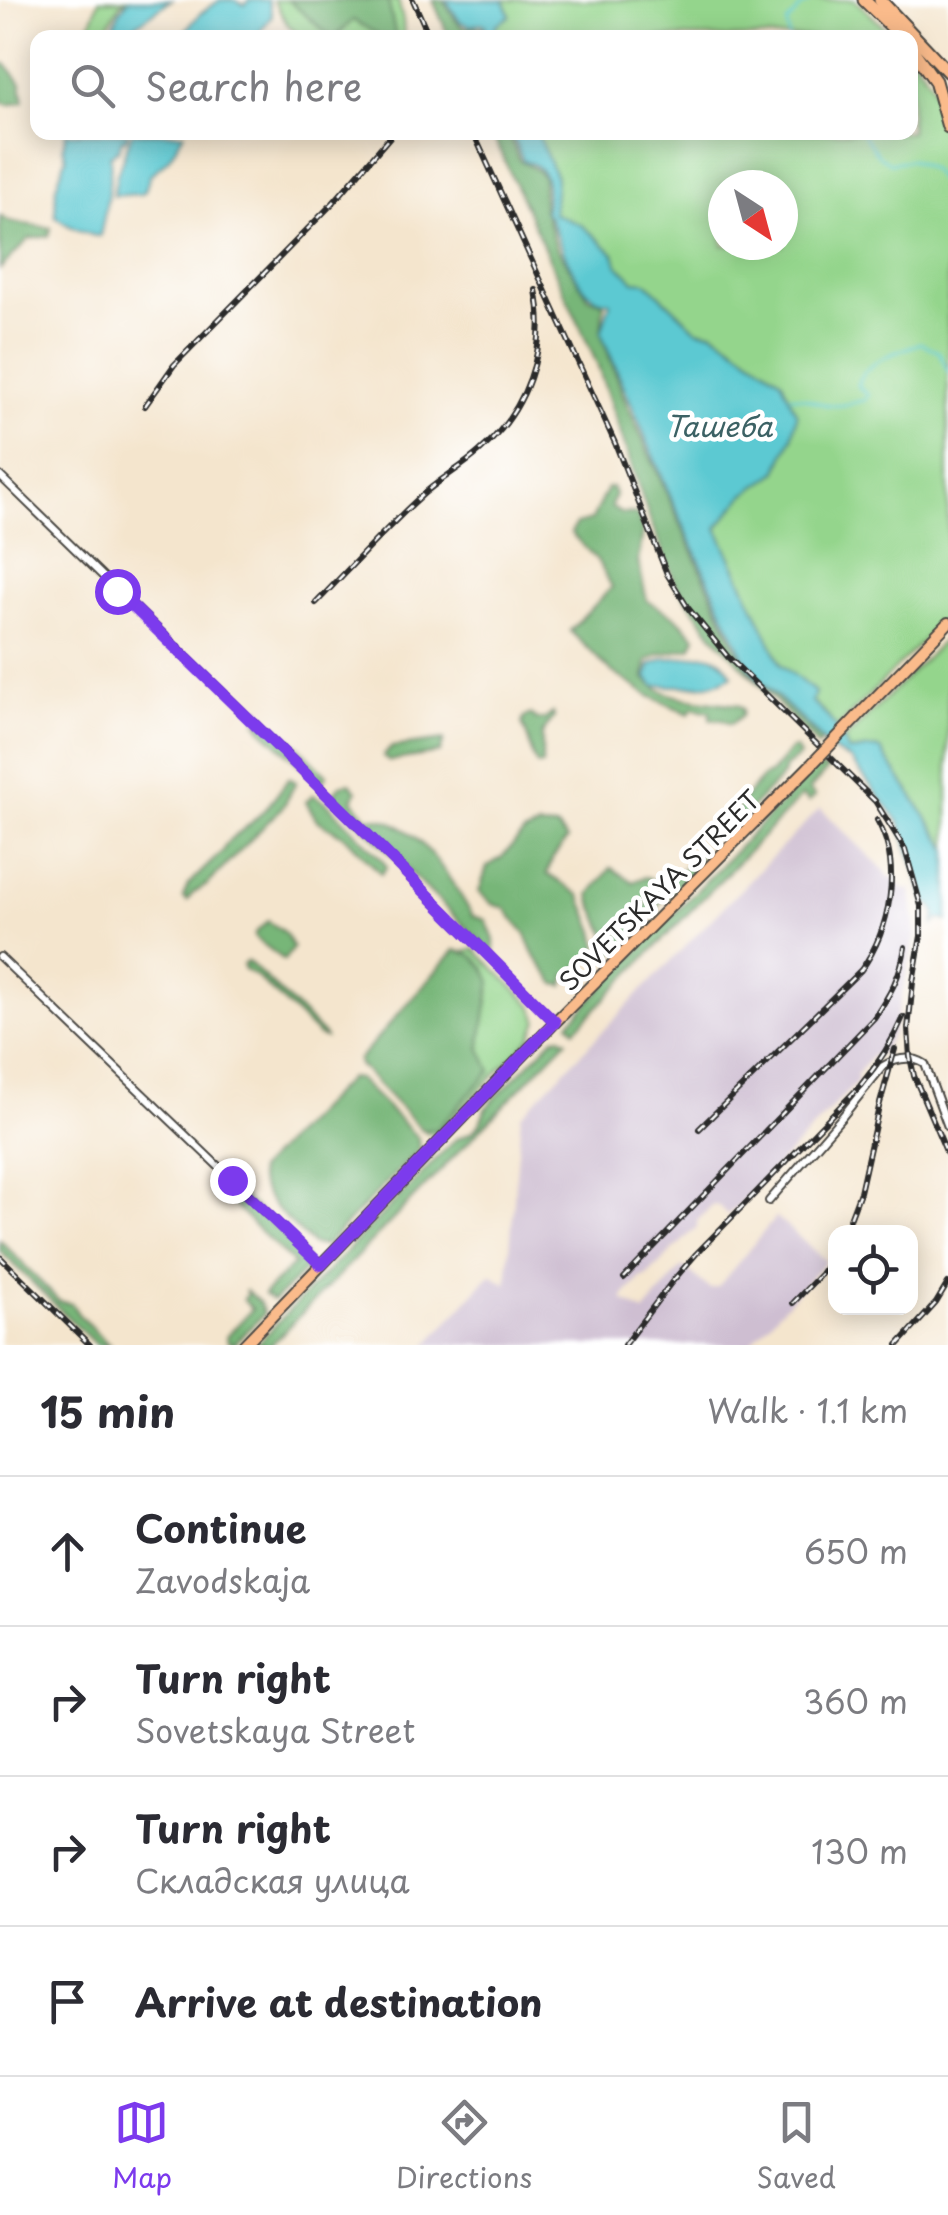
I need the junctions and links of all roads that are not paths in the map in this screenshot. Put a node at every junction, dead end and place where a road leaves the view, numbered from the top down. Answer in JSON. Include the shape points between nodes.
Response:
{"nodes":[{"id":1,"x":864,"y":0,"type":"edge"},
{"id":2,"x":880,"y":0,"type":"edge"},
{"id":3,"x":895,"y":30,"type":"edge"},
{"id":4,"x":908,"y":30,"type":"edge"},
{"id":5,"x":918,"y":40,"type":"edge"},
{"id":6,"x":918,"y":57,"type":"edge"},
{"id":7,"x":948,"y":72,"type":"edge"},
{"id":8,"x":948,"y":128,"type":"edge"},
{"id":9,"x":0,"y":476,"type":"edge"},
{"id":10,"x":948,"y":623,"type":"edge"},
{"id":11,"x":0,"y":957,"type":"edge"},
{"id":12,"x":555,"y":1022,"type":"junction"},
{"id":13,"x":948,"y":1127,"type":"edge"},
{"id":14,"x":769,"y":1201,"type":"dead end"},
{"id":15,"x":321,"y":1265,"type":"junction"},
{"id":16,"x":244,"y":1345,"type":"edge"}],
"edges":[{"from":1,"to":3,"type":"highway"},
{"from":2,"to":4,"type":"highway"},
{"from":5,"to":7,"type":"highway"},
{"from":6,"to":8,"type":"highway","via":[[935,81]]},
{"from":9,"to":12,"type":"street"},
{"from":10,"to":12,"type":"main road","name":"SOVETSKAYA STREET","bridge":true},
{"from":11,"to":15,"type":"street"},
{"from":12,"to":15,"type":"main road","name":"SOVETSKAYA STREET"},
{"from":13,"to":14,"type":"street","via":[[925,1064],[892,1060]]},
{"from":15,"to":16,"type":"main road","name":"SOVETSKAYA STREET"}]}
